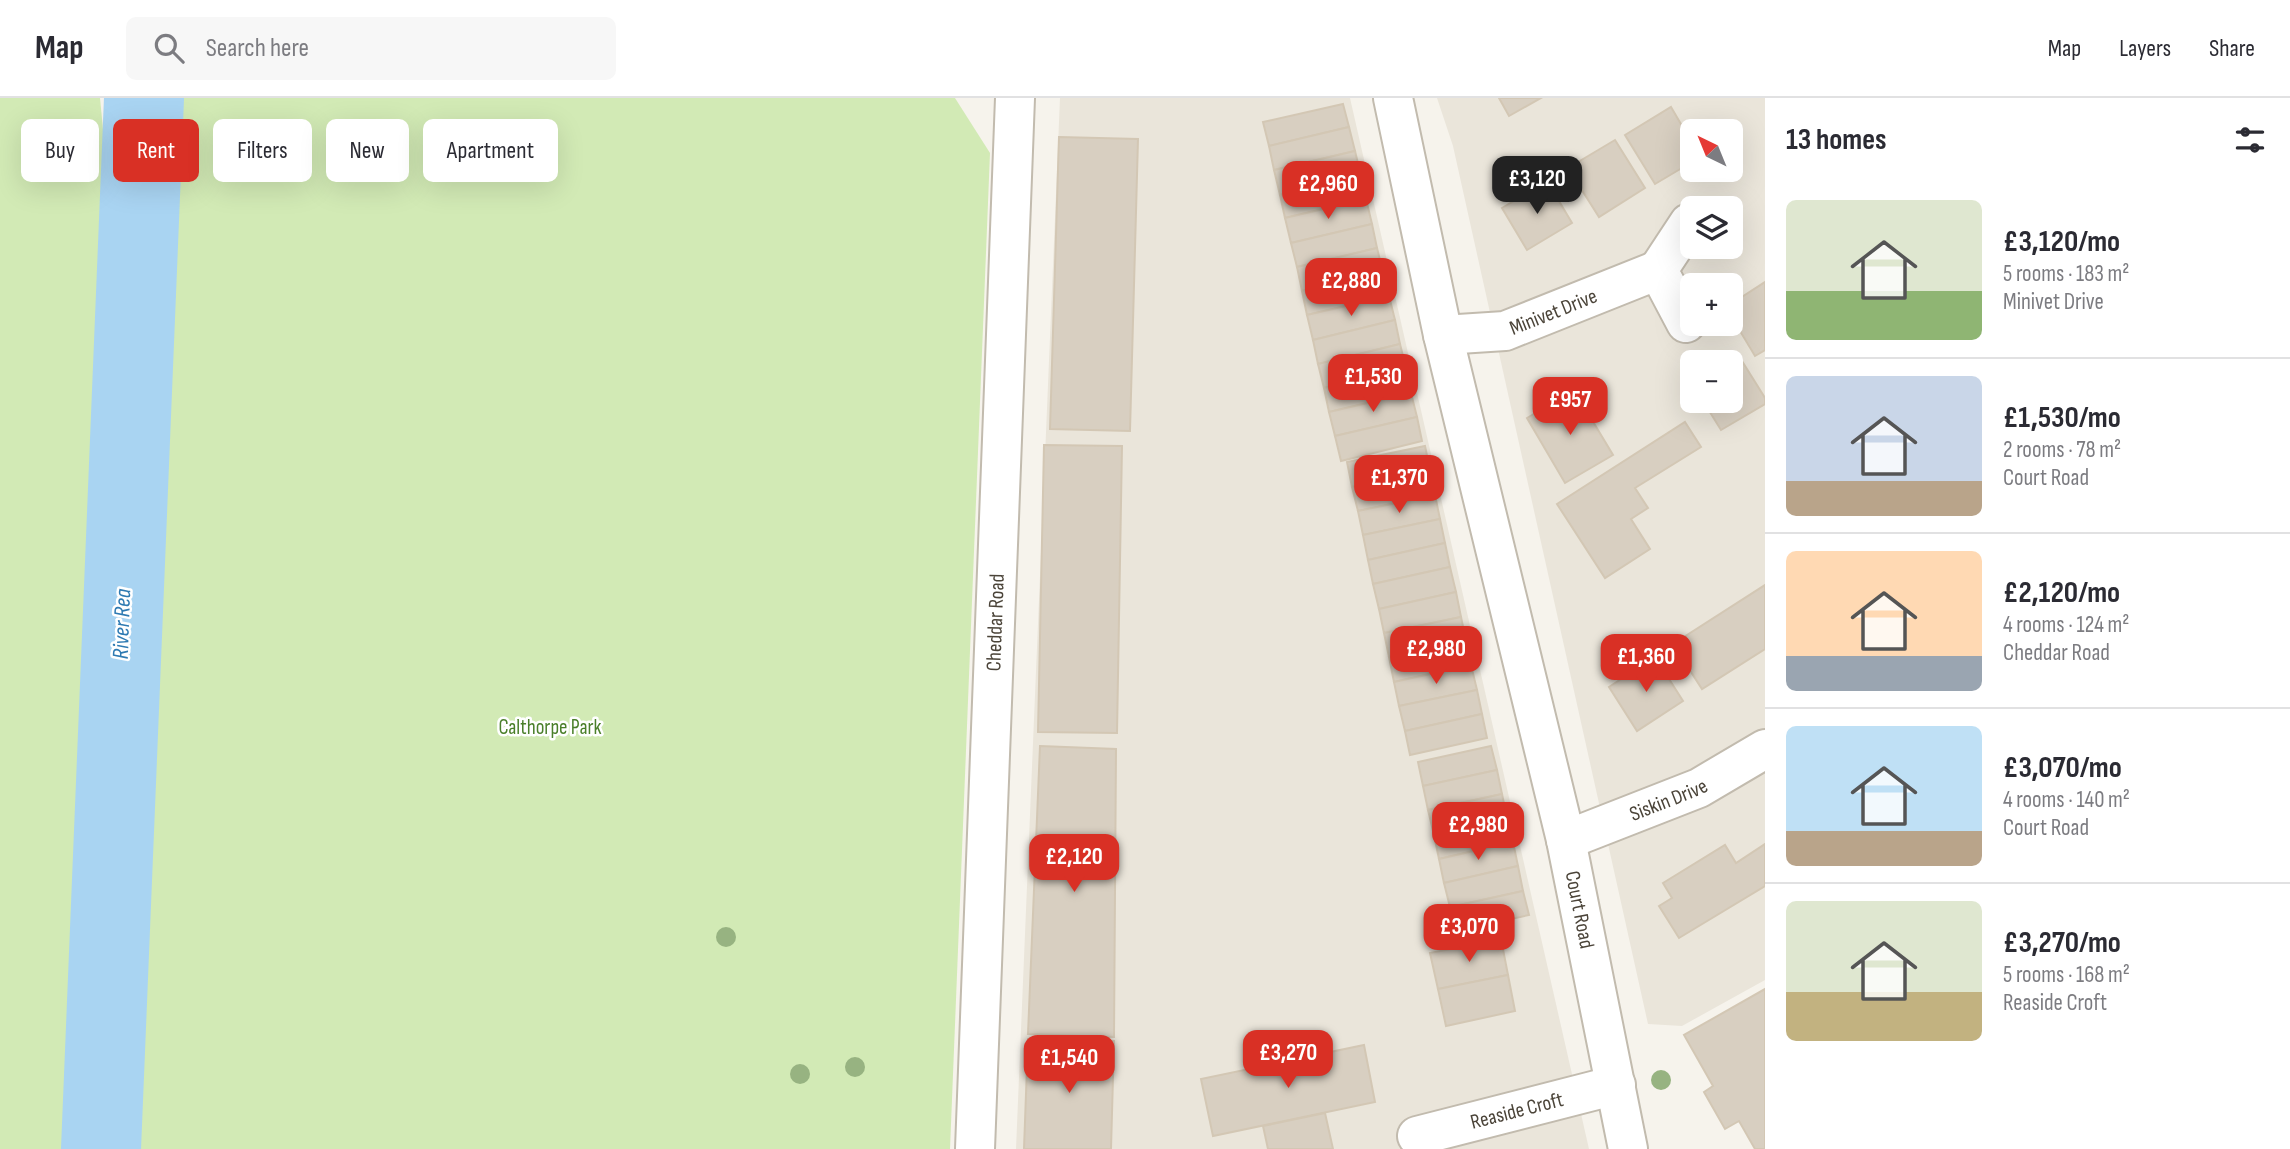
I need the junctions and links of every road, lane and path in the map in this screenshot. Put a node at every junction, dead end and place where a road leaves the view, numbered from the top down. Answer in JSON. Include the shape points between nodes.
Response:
{"nodes":[{"id":1,"x":1014,"y":98,"type":"edge"},
{"id":2,"x":1393,"y":98,"type":"edge"},
{"id":3,"x":1680,"y":237,"type":"edge"},
{"id":4,"x":1658,"y":270,"type":"junction"},
{"id":5,"x":1680,"y":312,"type":"edge"},
{"id":6,"x":1443,"y":335,"type":"junction"},
{"id":7,"x":1765,"y":749,"type":"edge"},
{"id":8,"x":1566,"y":840,"type":"junction"},
{"id":9,"x":1616,"y":1085,"type":"junction"},
{"id":10,"x":1417,"y":1136,"type":"dead end"},
{"id":11,"x":975,"y":1149,"type":"edge"},
{"id":12,"x":1628,"y":1149,"type":"edge"}],
"edges":[{"from":1,"to":11,"type":"street","name":"Cheddar Road"},
{"from":2,"to":6,"type":"street","name":"Court Road"},
{"from":3,"to":4,"type":"street"},
{"from":4,"to":5,"type":"street"},
{"from":4,"to":6,"type":"street","name":"Minivet Drive","via":[[1505,331]]},
{"from":6,"to":8,"type":"street","name":"Court Road"},
{"from":7,"to":8,"type":"street","name":"Siskin Drive","via":[[1699,788]]},
{"from":8,"to":9,"type":"street","name":"Court Road"},
{"from":9,"to":10,"type":"street","name":"Reaside Croft"},
{"from":9,"to":12,"type":"street","name":"Court Road"}]}
